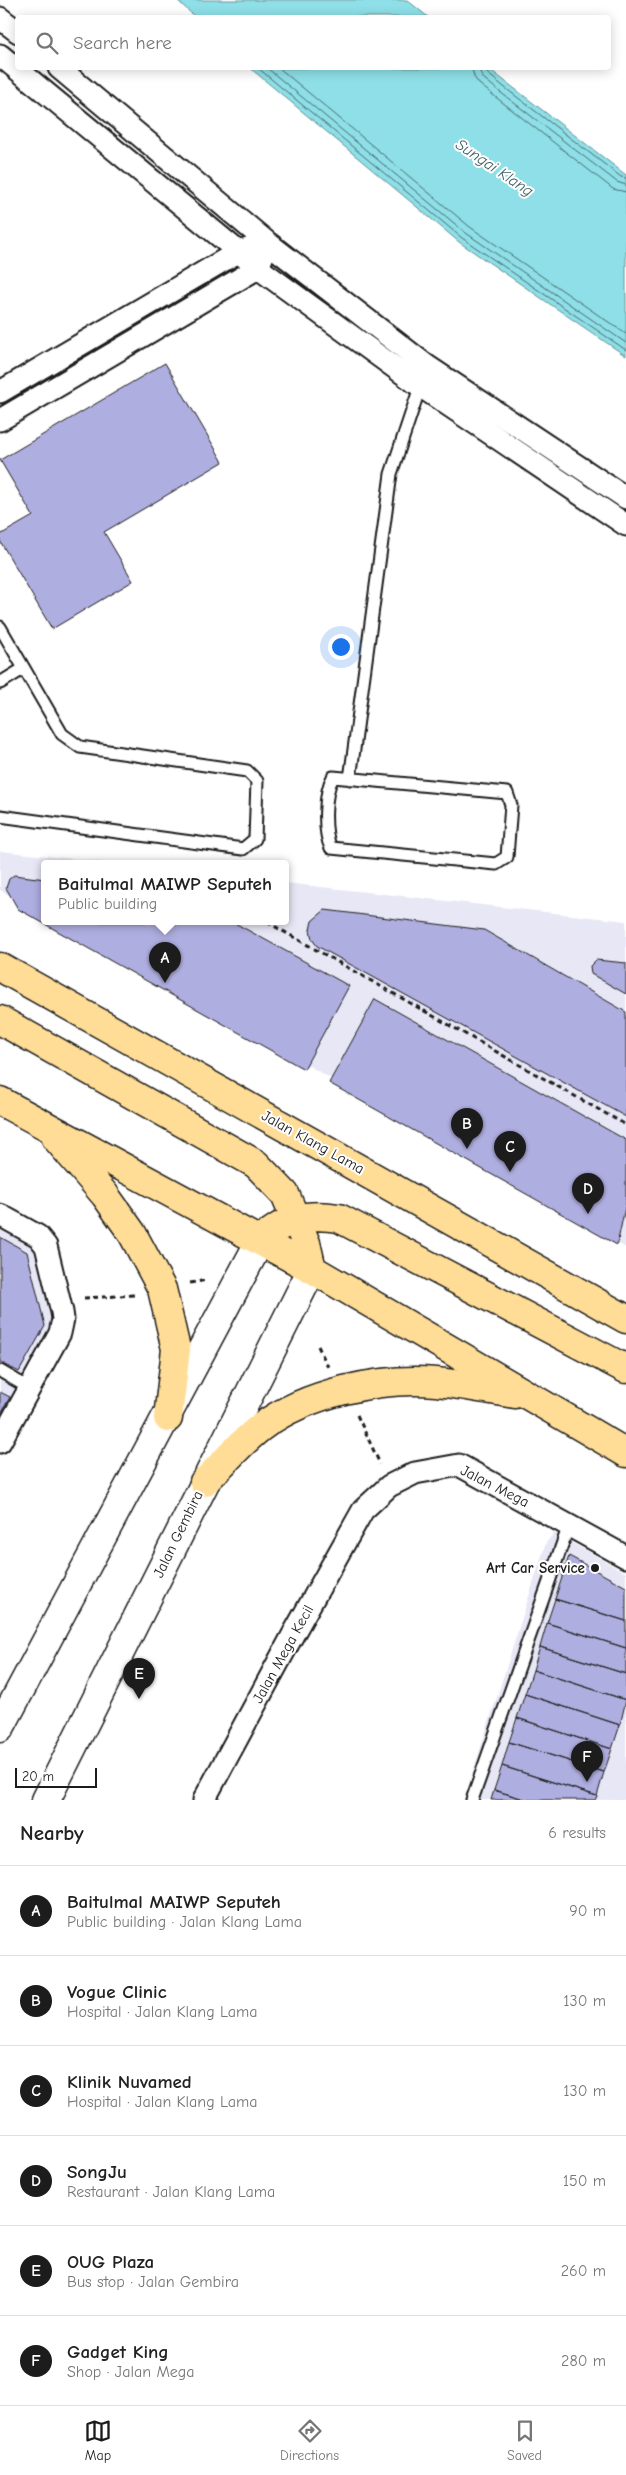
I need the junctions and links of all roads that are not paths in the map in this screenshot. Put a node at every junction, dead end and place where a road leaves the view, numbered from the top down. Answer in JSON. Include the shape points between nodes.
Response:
{"nodes":[{"id":1,"x":0,"y":18,"type":"edge"},
{"id":2,"x":15,"y":30,"type":"edge"},
{"id":3,"x":0,"y":55,"type":"edge"},
{"id":4,"x":15,"y":67,"type":"edge"},
{"id":5,"x":18,"y":70,"type":"edge"},
{"id":6,"x":61,"y":70,"type":"edge"},
{"id":7,"x":268,"y":243,"type":"junction"},
{"id":8,"x":238,"y":252,"type":"junction"},
{"id":9,"x":258,"y":268,"type":"junction"},
{"id":10,"x":427,"y":366,"type":"junction"},
{"id":11,"x":420,"y":386,"type":"junction"},
{"id":12,"x":0,"y":392,"type":"edge"},
{"id":13,"x":0,"y":420,"type":"edge"},
{"id":14,"x":626,"y":498,"type":"edge"},
{"id":15,"x":626,"y":525,"type":"edge"},
{"id":16,"x":0,"y":627,"type":"edge"},
{"id":17,"x":23,"y":669,"type":"junction"},
{"id":18,"x":0,"y":682,"type":"edge"},
{"id":19,"x":350,"y":779,"type":"junction"},
{"id":20,"x":0,"y":816,"type":"edge"},
{"id":21,"x":0,"y":967,"type":"edge"},
{"id":22,"x":0,"y":1020,"type":"edge"},
{"id":23,"x":0,"y":1101,"type":"edge"},
{"id":24,"x":44,"y":1125,"type":"junction"},
{"id":25,"x":0,"y":1215,"type":"edge"},
{"id":26,"x":296,"y":1219,"type":"junction"},
{"id":27,"x":260,"y":1241,"type":"junction"},
{"id":28,"x":312,"y":1269,"type":"junction"},
{"id":29,"x":626,"y":1319,"type":"edge"},
{"id":30,"x":626,"y":1369,"type":"edge"},
{"id":31,"x":0,"y":1371,"type":"edge"},
{"id":32,"x":29,"y":1388,"type":"junction"},
{"id":33,"x":531,"y":1396,"type":"junction"},
{"id":34,"x":168,"y":1418,"type":"junction"},
{"id":35,"x":0,"y":1442,"type":"edge"},
{"id":36,"x":626,"y":1453,"type":"edge"},
{"id":37,"x":204,"y":1482,"type":"junction"},
{"id":38,"x":363,"y":1510,"type":"joint"},
{"id":39,"x":570,"y":1525,"type":"junction"},
{"id":40,"x":626,"y":1557,"type":"edge"},
{"id":41,"x":0,"y":1728,"type":"edge"},
{"id":42,"x":46,"y":1800,"type":"edge"},
{"id":43,"x":204,"y":1800,"type":"edge"},
{"id":44,"x":472,"y":1800,"type":"edge"}],
"edges":[{"from":1,"to":2,"type":"street"},
{"from":3,"to":4,"type":"street"},
{"from":5,"to":8,"type":"street"},
{"from":6,"to":7,"type":"street"},
{"from":7,"to":8,"type":"street"},
{"from":7,"to":9,"type":"street"},
{"from":7,"to":10,"type":"street"},
{"from":8,"to":9,"type":"street"},
{"from":8,"to":12,"type":"street"},
{"from":9,"to":11,"type":"street"},
{"from":9,"to":13,"type":"street"},
{"from":10,"to":11,"type":"lane"},
{"from":10,"to":14,"type":"street"},
{"from":11,"to":15,"type":"street"},
{"from":11,"to":19,"type":"lane","via":[[391,474]]},
{"from":16,"to":17,"type":"lane"},
{"from":17,"to":18,"type":"lane"},
{"from":17,"to":20,"type":"lane","via":[[62,734],[80,747],[247,771],[257,780],[255,839],[243,849]]},
{"from":19,"to":19,"type":"lane","via":[[507,794],[511,805],[507,856],[496,864],[331,848],[326,837],[328,787],[333,777]]},
{"from":21,"to":29,"type":"main road","name":"Jalan Klang Lama"},
{"from":22,"to":26,"type":"main road","via":[[256,1164],[285,1194]]},
{"from":23,"to":24,"type":"main road"},
{"from":24,"to":27,"type":"main road"},
{"from":24,"to":34,"type":"main road","via":[[105,1195],[132,1233],[162,1289],[176,1349]]},
{"from":25,"to":32,"type":"street","via":[[42,1240],[48,1251],[59,1299],[62,1326]]},
{"from":26,"to":27,"type":"main road","via":[[275,1227]]},
{"from":26,"to":28,"type":"main road"},
{"from":26,"to":30,"type":"main road","via":[[315,1214],[339,1218]]},
{"from":27,"to":28,"type":"main road"},
{"from":27,"to":34,"type":"main road"},
{"from":28,"to":33,"type":"main road"},
{"from":28,"to":37,"type":"main road","name":"Jalan Gembira"},
{"from":31,"to":32,"type":"lane"},
{"from":32,"to":35,"type":"street"},
{"from":33,"to":36,"type":"main road"},
{"from":33,"to":37,"type":"main road","via":[[435,1382],[383,1382],[340,1392],[301,1404],[261,1427]]},
{"from":34,"to":41,"type":"main road"},
{"from":37,"to":42,"type":"main road","name":"Jalan Gembira"},
{"from":38,"to":39,"type":"street","name":"Jalan Mega","via":[[389,1486],[415,1473],[459,1465]]},
{"from":38,"to":43,"type":"street","name":"Jalan Mega Kecil"},
{"from":39,"to":40,"type":"street","name":"Jalan Mega"},
{"from":39,"to":44,"type":"lane"}]}
